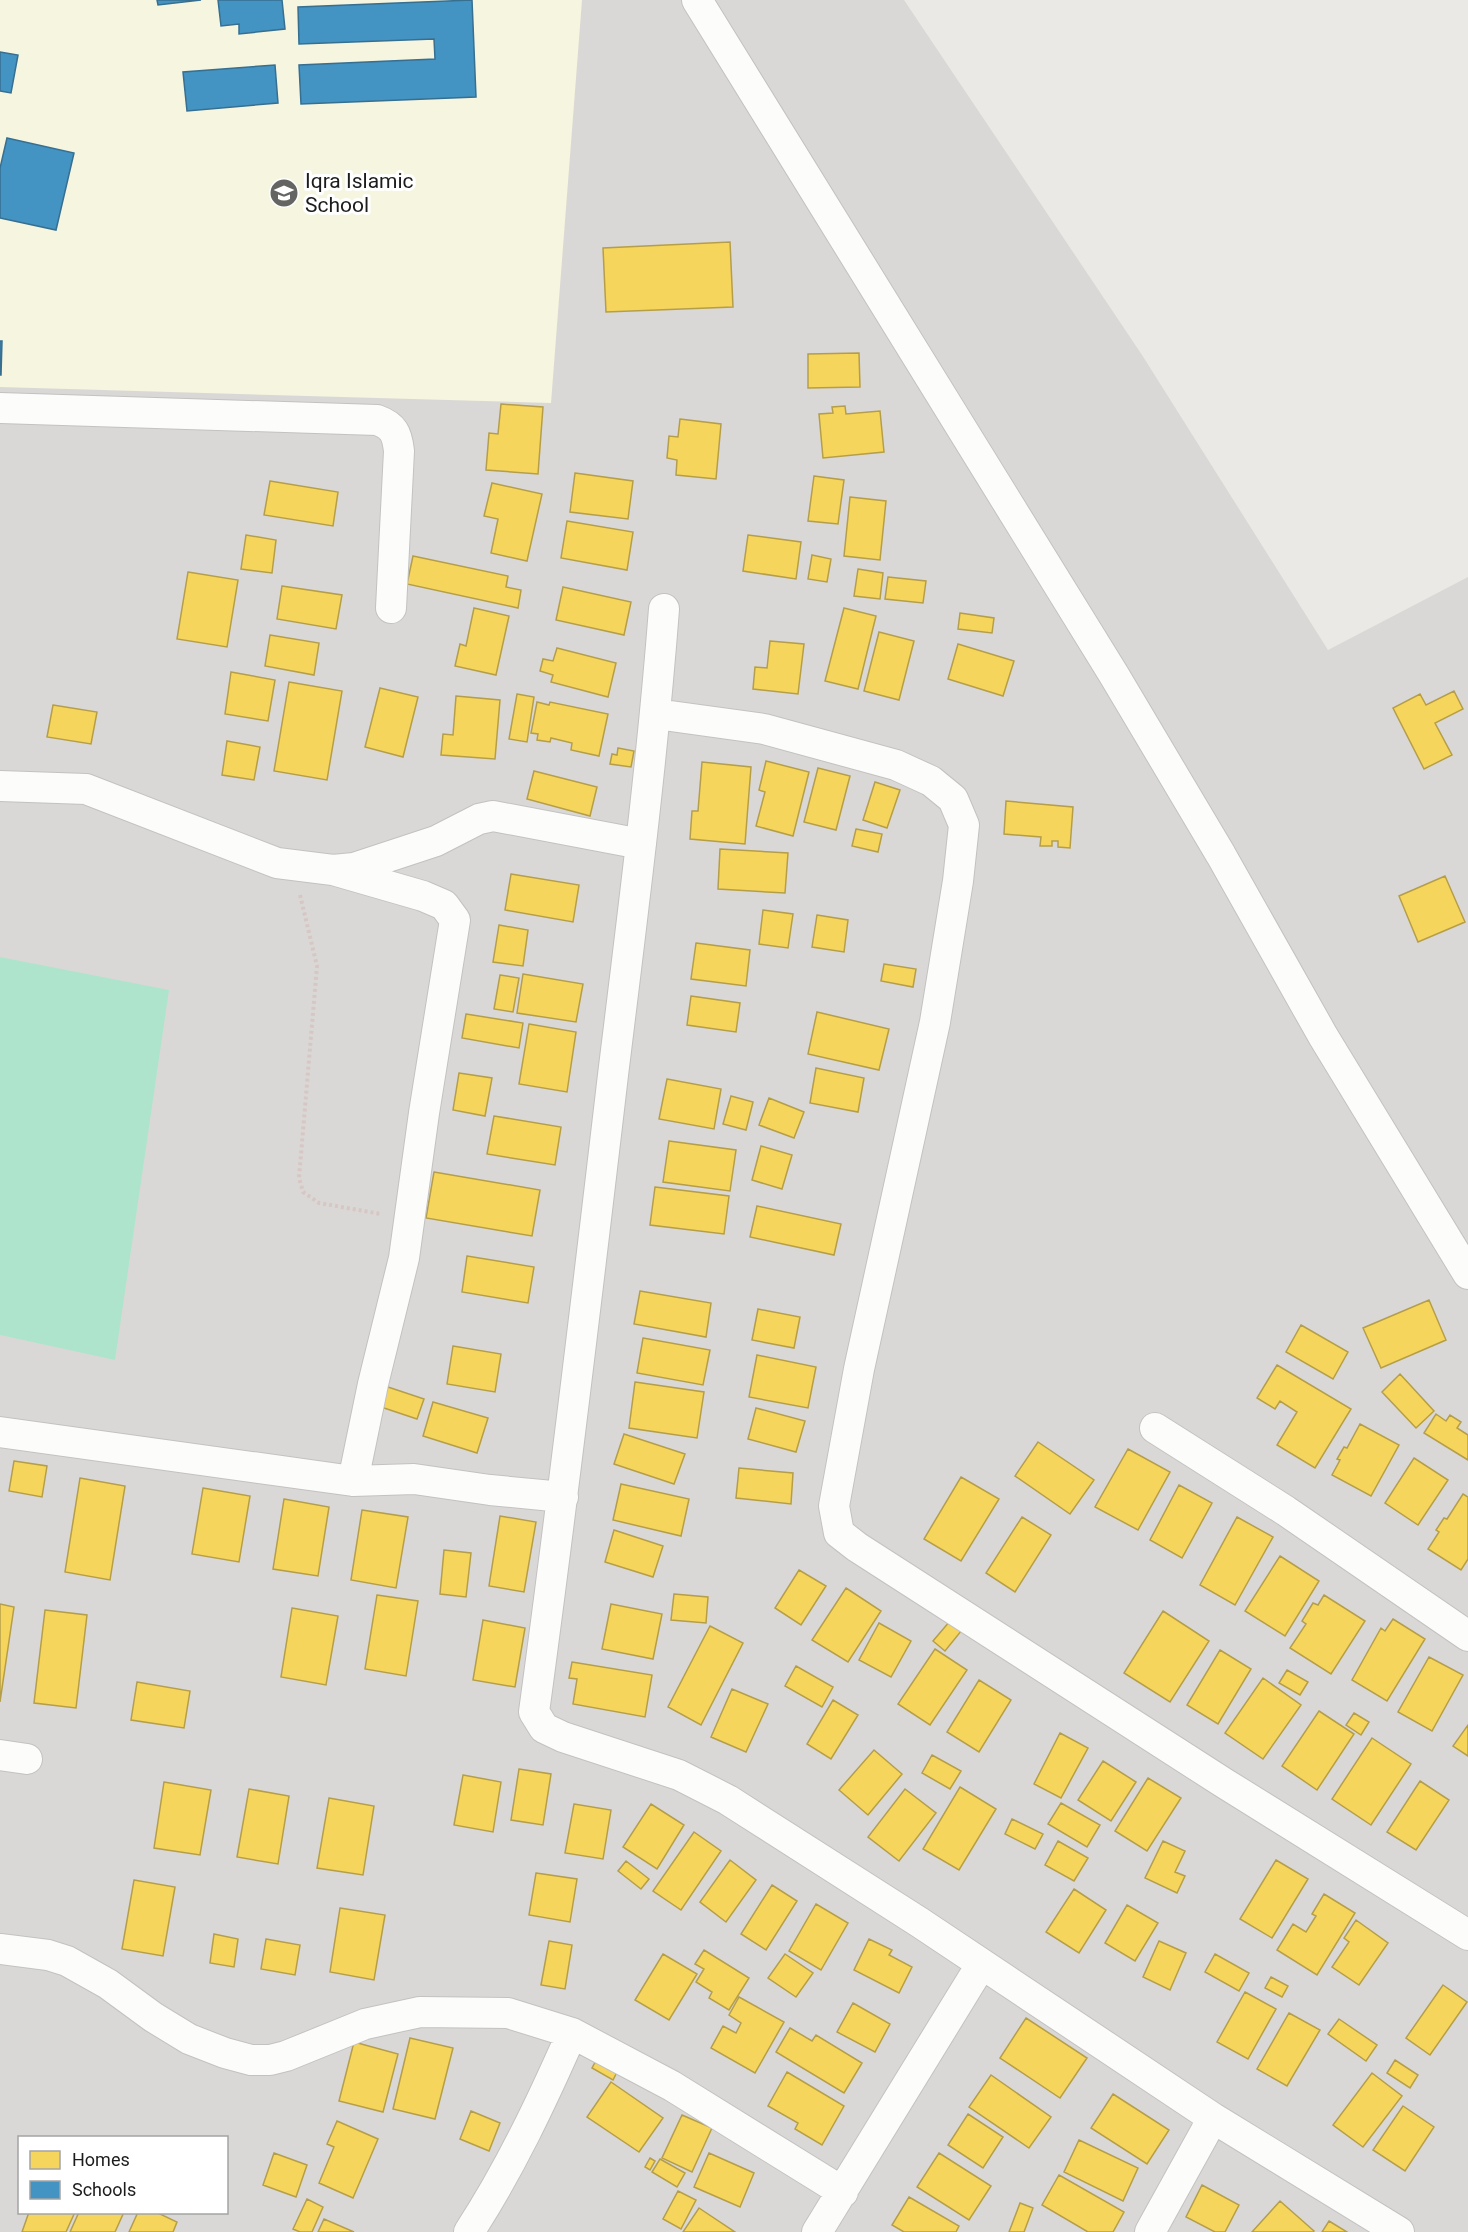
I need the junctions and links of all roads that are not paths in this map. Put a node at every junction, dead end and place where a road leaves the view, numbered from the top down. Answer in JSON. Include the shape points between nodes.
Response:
{"nodes":[{"id":1,"x":697,"y":0,"type":"edge"},
{"id":2,"x":0,"y":408,"type":"edge"},
{"id":3,"x":391,"y":608,"type":"dead end"},
{"id":4,"x":664,"y":609,"type":"dead end"},
{"id":5,"x":656,"y":714,"type":"junction"},
{"id":6,"x":0,"y":786,"type":"edge"},
{"id":7,"x":641,"y":844,"type":"junction"},
{"id":8,"x":333,"y":870,"type":"junction"},
{"id":9,"x":1468,"y":1274,"type":"edge"},
{"id":10,"x":1155,"y":1428,"type":"dead end"},
{"id":11,"x":0,"y":1432,"type":"edge"},
{"id":12,"x":353,"y":1481,"type":"junction"},
{"id":13,"x":563,"y":1497,"type":"junction"},
{"id":14,"x":1468,"y":1636,"type":"edge"},
{"id":15,"x":1468,"y":1935,"type":"edge"},
{"id":16,"x":0,"y":1949,"type":"edge"},
{"id":17,"x":981,"y":1965,"type":"junction"},
{"id":18,"x":572,"y":2033,"type":"junction"},
{"id":19,"x":1213,"y":2118,"type":"junction"},
{"id":20,"x":843,"y":2192,"type":"junction"},
{"id":21,"x":469,"y":2232,"type":"edge"},
{"id":22,"x":817,"y":2232,"type":"edge"},
{"id":23,"x":1150,"y":2232,"type":"edge"},
{"id":24,"x":1399,"y":2232,"type":"edge"}],
"edges":[{"from":1,"to":9,"type":"street","via":[[1120,685],[1323,1036]]},
{"from":2,"to":3,"type":"street","via":[[387,423],[394,430],[399,451]]},
{"from":4,"to":5,"type":"street"},
{"from":5,"to":7,"type":"street"},
{"from":5,"to":15,"type":"street","via":[[764,729],[896,765],[931,781],[953,799],[964,825],[935,1022],[859,1369],[834,1506],[839,1533],[1224,1783]]},
{"from":6,"to":8,"type":"street","via":[[86,789],[277,863]]},
{"from":7,"to":8,"type":"street","via":[[493,816],[436,841],[354,868]]},
{"from":7,"to":13,"type":"street"},
{"from":8,"to":12,"type":"street","via":[[423,896],[444,905],[455,920],[404,1257]]},
{"from":10,"to":14,"type":"street","via":[[1286,1511]]},
{"from":11,"to":12,"type":"street"},
{"from":12,"to":13,"type":"street","via":[[414,1479]]},
{"from":13,"to":17,"type":"street","via":[[534,1712],[544,1728],[679,1775],[728,1800]]},
{"from":16,"to":18,"type":"street","via":[[67,1961],[189,2039],[252,2060],[286,2056],[365,2024],[420,2012],[508,2013]]},
{"from":17,"to":19,"type":"street"},
{"from":17,"to":20,"type":"street"},
{"from":18,"to":20,"type":"street","via":[[672,2086]]},
{"from":18,"to":21,"type":"street","via":[[496,2190]]},
{"from":19,"to":23,"type":"street"},
{"from":19,"to":24,"type":"street"},
{"from":20,"to":22,"type":"street"}]}
